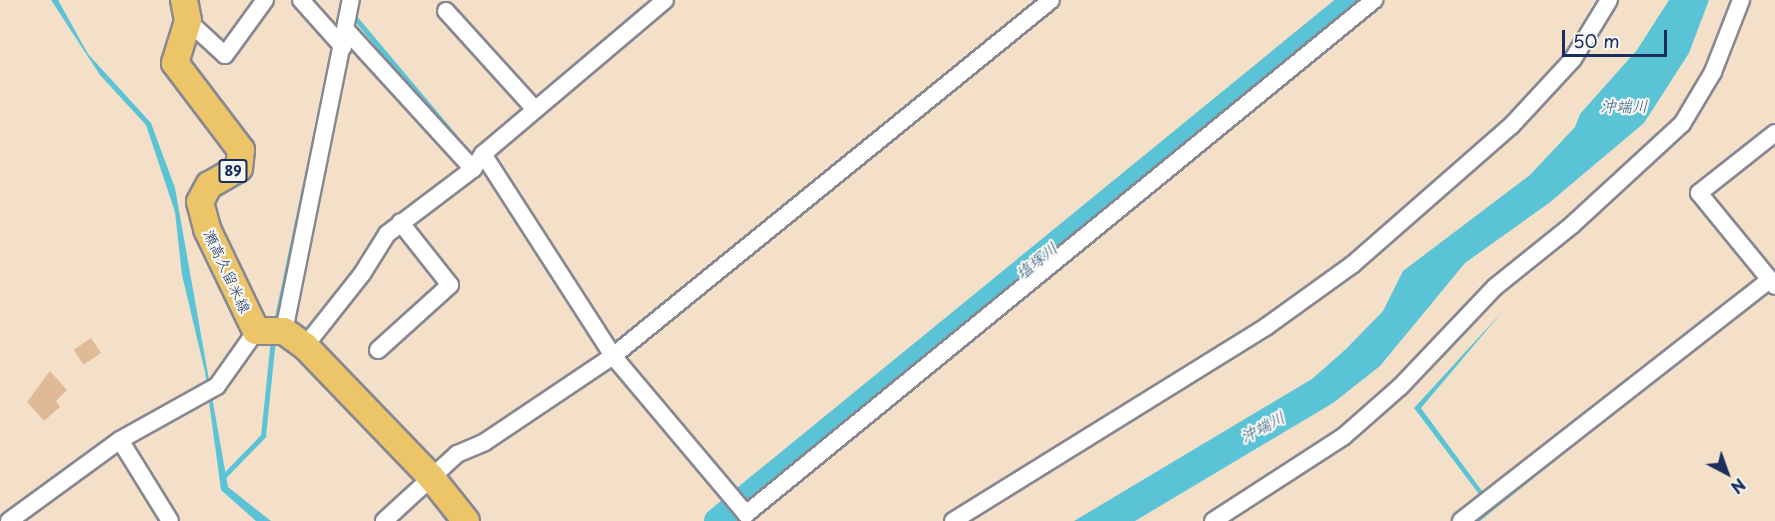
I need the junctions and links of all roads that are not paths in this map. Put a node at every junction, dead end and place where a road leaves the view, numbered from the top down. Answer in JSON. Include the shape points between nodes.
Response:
{"nodes":[{"id":1,"x":266,"y":0,"type":"edge"},
{"id":2,"x":301,"y":0,"type":"edge"},
{"id":3,"x":351,"y":0,"type":"edge"},
{"id":4,"x":1051,"y":0,"type":"edge"},
{"id":5,"x":1374,"y":0,"type":"edge"},
{"id":6,"x":1609,"y":0,"type":"edge"},
{"id":7,"x":1741,"y":0,"type":"edge"},
{"id":8,"x":654,"y":3,"type":"edge"},
{"id":9,"x":186,"y":10,"type":"edge"},
{"id":10,"x":446,"y":11,"type":"dead end"},
{"id":11,"x":345,"y":39,"type":"junction"},
{"id":12,"x":535,"y":109,"type":"junction"},
{"id":13,"x":1775,"y":133,"type":"edge"},
{"id":14,"x":483,"y":153,"type":"junction"},
{"id":15,"x":473,"y":169,"type":"junction"},
{"id":16,"x":400,"y":222,"type":"junction"},
{"id":17,"x":1773,"y":283,"type":"edge"},
{"id":18,"x":271,"y":331,"type":"junction"},
{"id":19,"x":305,"y":346,"type":"junction"},
{"id":20,"x":378,"y":350,"type":"dead end"},
{"id":21,"x":613,"y":356,"type":"junction"},
{"id":22,"x":120,"y":440,"type":"junction"},
{"id":23,"x":431,"y":477,"type":"junction"},
{"id":24,"x":741,"y":518,"type":"edge"},
{"id":25,"x":9,"y":521,"type":"edge"},
{"id":26,"x":170,"y":521,"type":"edge"},
{"id":27,"x":384,"y":521,"type":"edge"},
{"id":28,"x":466,"y":521,"type":"edge"},
{"id":29,"x":953,"y":521,"type":"edge"},
{"id":30,"x":1213,"y":521,"type":"edge"},
{"id":31,"x":1461,"y":521,"type":"edge"}],
"edges":[{"from":1,"to":9,"type":"street","via":[[225,55]]},
{"from":2,"to":11,"type":"street"},
{"from":3,"to":11,"type":"street"},
{"from":4,"to":21,"type":"street"},
{"from":5,"to":24,"type":"street"},
{"from":6,"to":29,"type":"street","via":[[1573,59],[1511,126],[1352,265],[1267,326]]},
{"from":7,"to":30,"type":"street","via":[[1713,72],[1682,124],[1572,225],[1496,287],[1400,387],[1343,437]]},
{"from":8,"to":12,"type":"street"},
{"from":9,"to":18,"type":"main road","name":"瀬高久留米線","number":"89","via":[[175,63],[241,150],[239,168],[209,185],[200,202],[207,229]]},
{"from":10,"to":12,"type":"street"},
{"from":11,"to":15,"type":"street"},
{"from":11,"to":18,"type":"street"},
{"from":12,"to":14,"type":"street"},
{"from":13,"to":17,"type":"street","via":[[1699,193]]},
{"from":14,"to":15,"type":"street"},
{"from":14,"to":21,"type":"street"},
{"from":15,"to":16,"type":"street"},
{"from":16,"to":19,"type":"street"},
{"from":16,"to":20,"type":"street","via":[[450,285]]},
{"from":17,"to":31,"type":"street"},
{"from":18,"to":19,"type":"main road","name":"瀬高久留米線","number":"89"},
{"from":18,"to":22,"type":"street","via":[[210,390]]},
{"from":19,"to":23,"type":"main road","name":"瀬高久留米線","number":"89"},
{"from":21,"to":23,"type":"street","via":[[485,442],[457,454]]},
{"from":21,"to":24,"type":"street"},
{"from":22,"to":25,"type":"street"},
{"from":22,"to":26,"type":"street"},
{"from":23,"to":27,"type":"street"},
{"from":23,"to":28,"type":"main road","name":"瀬高久留米線","number":"89"}]}
